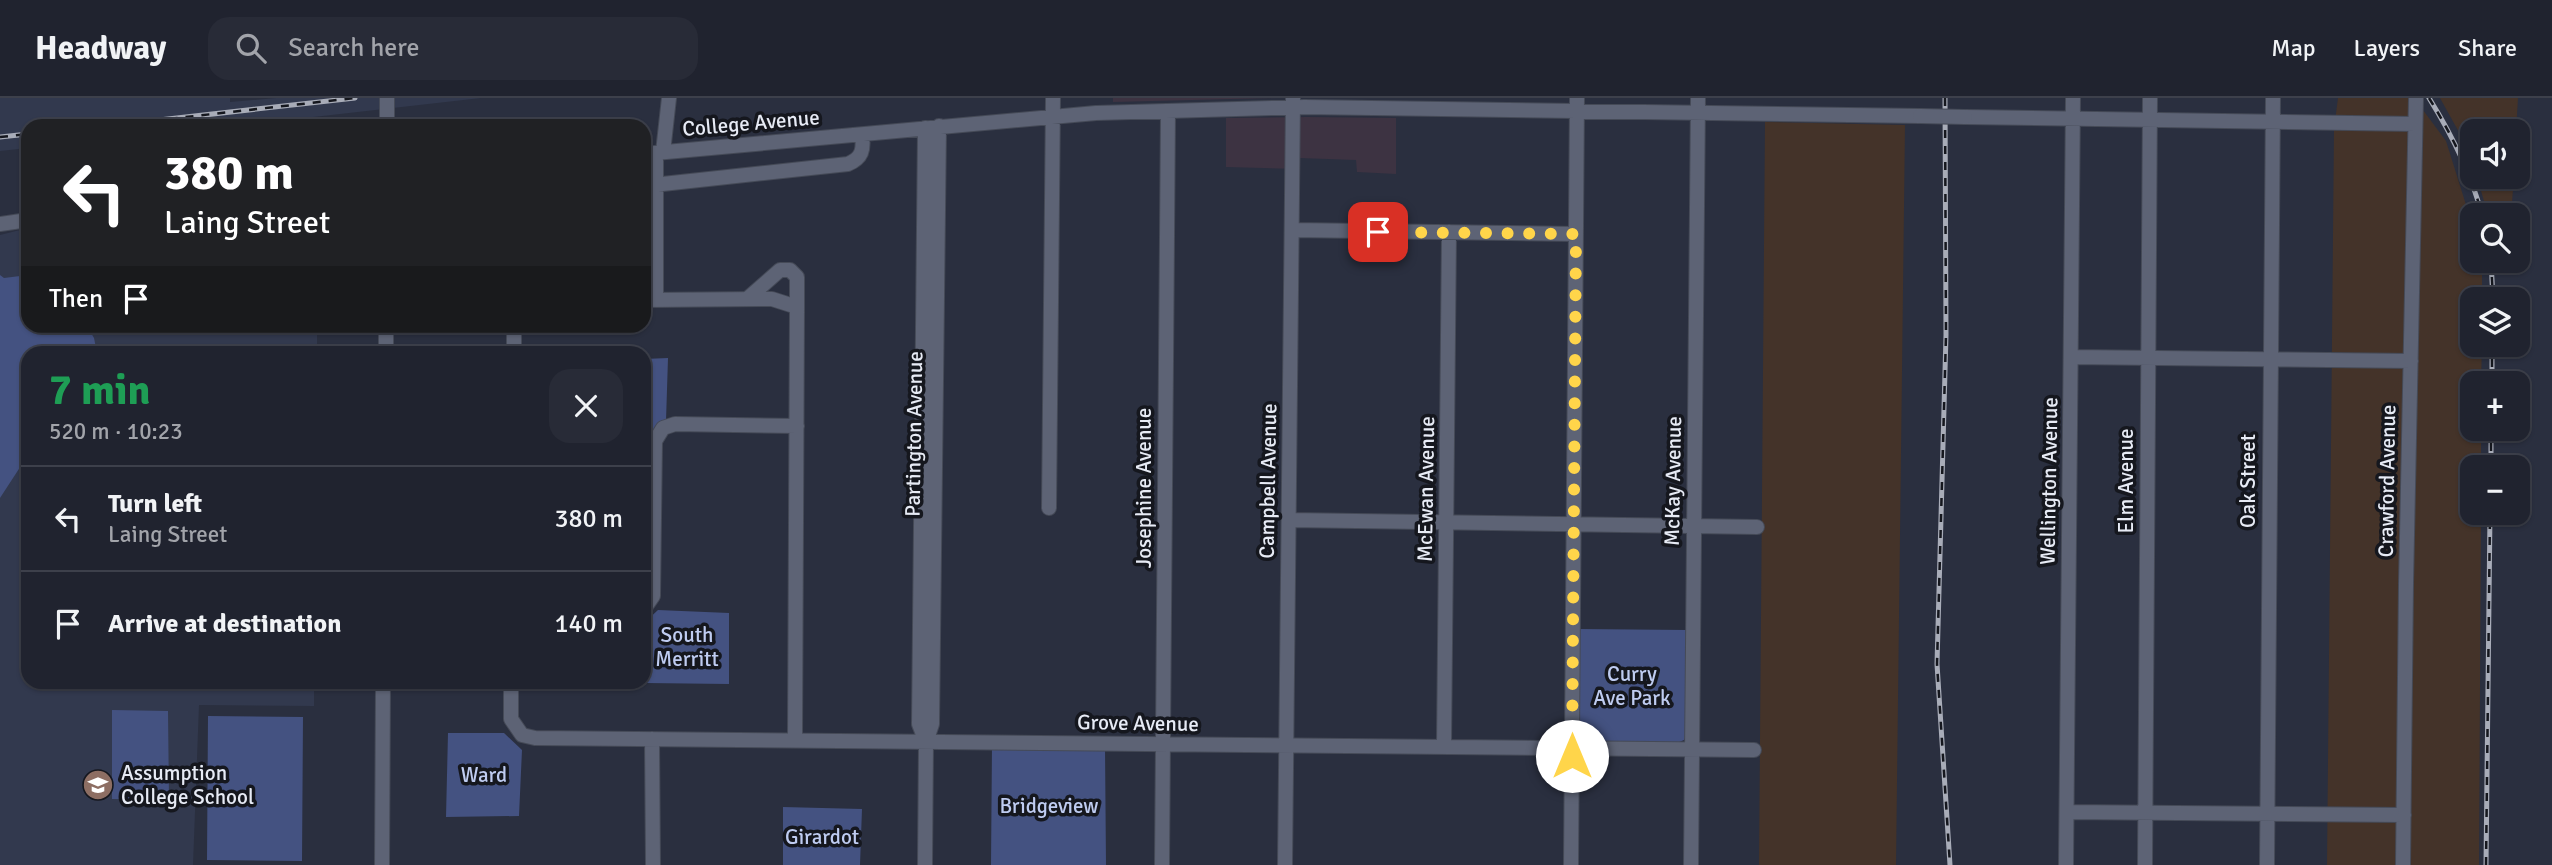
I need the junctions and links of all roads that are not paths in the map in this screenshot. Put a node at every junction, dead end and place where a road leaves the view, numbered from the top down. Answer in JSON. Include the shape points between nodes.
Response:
{"nodes":[{"id":1,"x":387,"y":98,"type":"edge"},
{"id":2,"x":669,"y":98,"type":"edge"},
{"id":3,"x":1053,"y":98,"type":"edge"},
{"id":4,"x":2073,"y":98,"type":"edge"},
{"id":5,"x":2150,"y":98,"type":"edge"},
{"id":6,"x":2273,"y":98,"type":"edge"},
{"id":7,"x":2416,"y":98,"type":"edge"},
{"id":8,"x":1293,"y":103,"type":"edge"},
{"id":9,"x":1577,"y":105,"type":"edge"},
{"id":10,"x":1698,"y":106,"type":"edge"},
{"id":11,"x":1168,"y":111,"type":"junction"},
{"id":12,"x":1052,"y":115,"type":"junction"},
{"id":13,"x":387,"y":119,"type":"edge"},
{"id":14,"x":2073,"y":119,"type":"junction"},
{"id":15,"x":2150,"y":120,"type":"junction"},
{"id":16,"x":2272,"y":122,"type":"junction"},
{"id":17,"x":2415,"y":124,"type":"junction"},
{"id":18,"x":932,"y":127,"type":"junction"},
{"id":19,"x":862,"y":135,"type":"junction"},
{"id":20,"x":654,"y":153,"type":"edge"},
{"id":21,"x":651,"y":177,"type":"edge"},
{"id":22,"x":651,"y":185,"type":"edge"},
{"id":23,"x":21,"y":221,"type":"edge"},
{"id":24,"x":0,"y":224,"type":"edge"},
{"id":25,"x":1292,"y":230,"type":"junction"},
{"id":26,"x":1449,"y":232,"type":"junction"},
{"id":27,"x":1576,"y":234,"type":"junction"},
{"id":28,"x":747,"y":299,"type":"junction"},
{"id":29,"x":651,"y":300,"type":"edge"},
{"id":30,"x":797,"y":307,"type":"junction"},
{"id":31,"x":2071,"y":357,"type":"junction"},
{"id":32,"x":2148,"y":358,"type":"junction"},
{"id":33,"x":2271,"y":359,"type":"junction"},
{"id":34,"x":2411,"y":361,"type":"junction"},
{"id":35,"x":797,"y":426,"type":"junction"},
{"id":36,"x":1049,"y":508,"type":"dead end"},
{"id":37,"x":1289,"y":520,"type":"junction"},
{"id":38,"x":1446,"y":522,"type":"junction"},
{"id":39,"x":1574,"y":523,"type":"junction"},
{"id":40,"x":1693,"y":524,"type":"junction"},
{"id":41,"x":1757,"y":527,"type":"dead end"},
{"id":42,"x":651,"y":599,"type":"edge"},
{"id":43,"x":383,"y":689,"type":"edge"},
{"id":44,"x":511,"y":689,"type":"edge"},
{"id":45,"x":652,"y":739,"type":"junction"},
{"id":46,"x":795,"y":740,"type":"junction"},
{"id":47,"x":926,"y":742,"type":"junction"},
{"id":48,"x":1163,"y":744,"type":"junction"},
{"id":49,"x":1286,"y":745,"type":"junction"},
{"id":50,"x":1444,"y":747,"type":"junction"},
{"id":51,"x":1572,"y":748,"type":"junction"},
{"id":52,"x":1692,"y":749,"type":"junction"},
{"id":53,"x":1754,"y":750,"type":"dead end"},
{"id":54,"x":2067,"y":813,"type":"junction"},
{"id":55,"x":2145,"y":813,"type":"junction"},
{"id":56,"x":2267,"y":814,"type":"junction"},
{"id":57,"x":2404,"y":815,"type":"junction"},
{"id":58,"x":382,"y":865,"type":"edge"},
{"id":59,"x":653,"y":865,"type":"edge"},
{"id":60,"x":925,"y":865,"type":"edge"},
{"id":61,"x":1162,"y":865,"type":"edge"},
{"id":62,"x":1285,"y":865,"type":"edge"},
{"id":63,"x":1571,"y":865,"type":"edge"},
{"id":64,"x":1691,"y":865,"type":"edge"},
{"id":65,"x":2066,"y":865,"type":"edge"},
{"id":66,"x":2145,"y":865,"type":"edge"},
{"id":67,"x":2267,"y":865,"type":"edge"},
{"id":68,"x":2403,"y":865,"type":"edge"}],
"edges":[{"from":1,"to":13,"type":"street"},
{"from":2,"to":20,"type":"street"},
{"from":3,"to":12,"type":"street"},
{"from":4,"to":14,"type":"street","name":"Wellington Avenue"},
{"from":5,"to":15,"type":"street","name":"Elm Avenue"},
{"from":6,"to":16,"type":"street","name":"Oak Street"},
{"from":7,"to":17,"type":"street","name":"Crawford Avenue"},
{"from":8,"to":9,"type":"street","name":"College Avenue"},
{"from":8,"to":11,"type":"street","name":"College Avenue"},
{"from":8,"to":25,"type":"street","name":"Campbell Avenue"},
{"from":9,"to":10,"type":"street","name":"College Avenue"},
{"from":9,"to":27,"type":"street"},
{"from":10,"to":14,"type":"street","name":"College Avenue","bridge":true},
{"from":10,"to":40,"type":"street","name":"McKay Avenue"},
{"from":11,"to":12,"type":"street","name":"College Avenue"},
{"from":11,"to":48,"type":"street","name":"Josephine Avenue"},
{"from":12,"to":18,"type":"street","name":"College Avenue"},
{"from":12,"to":36,"type":"street"},
{"from":14,"to":15,"type":"street","name":"College Avenue"},
{"from":14,"to":31,"type":"street","name":"Wellington Avenue"},
{"from":15,"to":16,"type":"street","name":"College Avenue"},
{"from":15,"to":32,"type":"street","name":"Elm Avenue"},
{"from":16,"to":17,"type":"street","name":"College Avenue"},
{"from":16,"to":33,"type":"street","name":"Oak Street"},
{"from":17,"to":34,"type":"street","name":"Crawford Avenue"},
{"from":18,"to":19,"type":"street","name":"College Avenue"},
{"from":18,"to":47,"type":"street","name":"Partington Avenue","via":[[919,724]]},
{"from":19,"to":20,"type":"street","name":"College Avenue"},
{"from":19,"to":22,"type":"street","via":[[863,153],[848,164]]},
{"from":20,"to":21,"type":"street"},
{"from":23,"to":24,"type":"street"},
{"from":25,"to":26,"type":"street"},
{"from":25,"to":37,"type":"street","name":"Campbell Avenue"},
{"from":26,"to":27,"type":"street"},
{"from":26,"to":38,"type":"street","name":"McEwan Avenue"},
{"from":27,"to":39,"type":"street"},
{"from":28,"to":29,"type":"street"},
{"from":28,"to":30,"type":"street","via":[[772,299]]},
{"from":28,"to":30,"type":"street","via":[[780,270],[790,270],[797,277]]},
{"from":30,"to":35,"type":"street"},
{"from":31,"to":32,"type":"street"},
{"from":31,"to":54,"type":"street","name":"Wellington Avenue"},
{"from":32,"to":33,"type":"street"},
{"from":32,"to":55,"type":"street","name":"Elm Avenue"},
{"from":33,"to":34,"type":"street"},
{"from":33,"to":56,"type":"street","name":"Oak Street"},
{"from":34,"to":57,"type":"street","name":"Crawford Avenue"},
{"from":35,"to":42,"type":"street","via":[[675,424],[663,428],[655,441]]},
{"from":35,"to":46,"type":"street"},
{"from":37,"to":38,"type":"street"},
{"from":37,"to":49,"type":"street","name":"Campbell Avenue"},
{"from":38,"to":39,"type":"street"},
{"from":38,"to":50,"type":"street","name":"McEwan Avenue"},
{"from":39,"to":40,"type":"street"},
{"from":39,"to":51,"type":"street"},
{"from":40,"to":41,"type":"street"},
{"from":40,"to":52,"type":"street","name":"McKay Avenue"},
{"from":43,"to":58,"type":"street"},
{"from":44,"to":45,"type":"street","name":"Grove Avenue","via":[[511,719],[522,735]]},
{"from":45,"to":46,"type":"street","name":"Grove Avenue"},
{"from":45,"to":59,"type":"street"},
{"from":46,"to":47,"type":"street","name":"Grove Avenue"},
{"from":47,"to":48,"type":"street","name":"Grove Avenue"},
{"from":47,"to":60,"type":"street","name":"Partington Avenue"},
{"from":48,"to":49,"type":"street","name":"Grove Avenue"},
{"from":48,"to":61,"type":"street","name":"Josephine Avenue"},
{"from":49,"to":50,"type":"street","name":"Grove Avenue"},
{"from":49,"to":62,"type":"street","name":"Campbell Avenue"},
{"from":50,"to":51,"type":"street","name":"Grove Avenue"},
{"from":51,"to":52,"type":"street","name":"Grove Avenue"},
{"from":51,"to":63,"type":"street"},
{"from":52,"to":53,"type":"street","name":"Grove Avenue"},
{"from":52,"to":64,"type":"street","name":"McKay Avenue"},
{"from":54,"to":55,"type":"street"},
{"from":54,"to":65,"type":"street","name":"Wellington Avenue"},
{"from":55,"to":56,"type":"street"},
{"from":55,"to":66,"type":"street","name":"Elm Avenue"},
{"from":56,"to":57,"type":"street"},
{"from":56,"to":67,"type":"street","name":"Oak Street"},
{"from":57,"to":68,"type":"street","name":"Crawford Avenue"}]}
